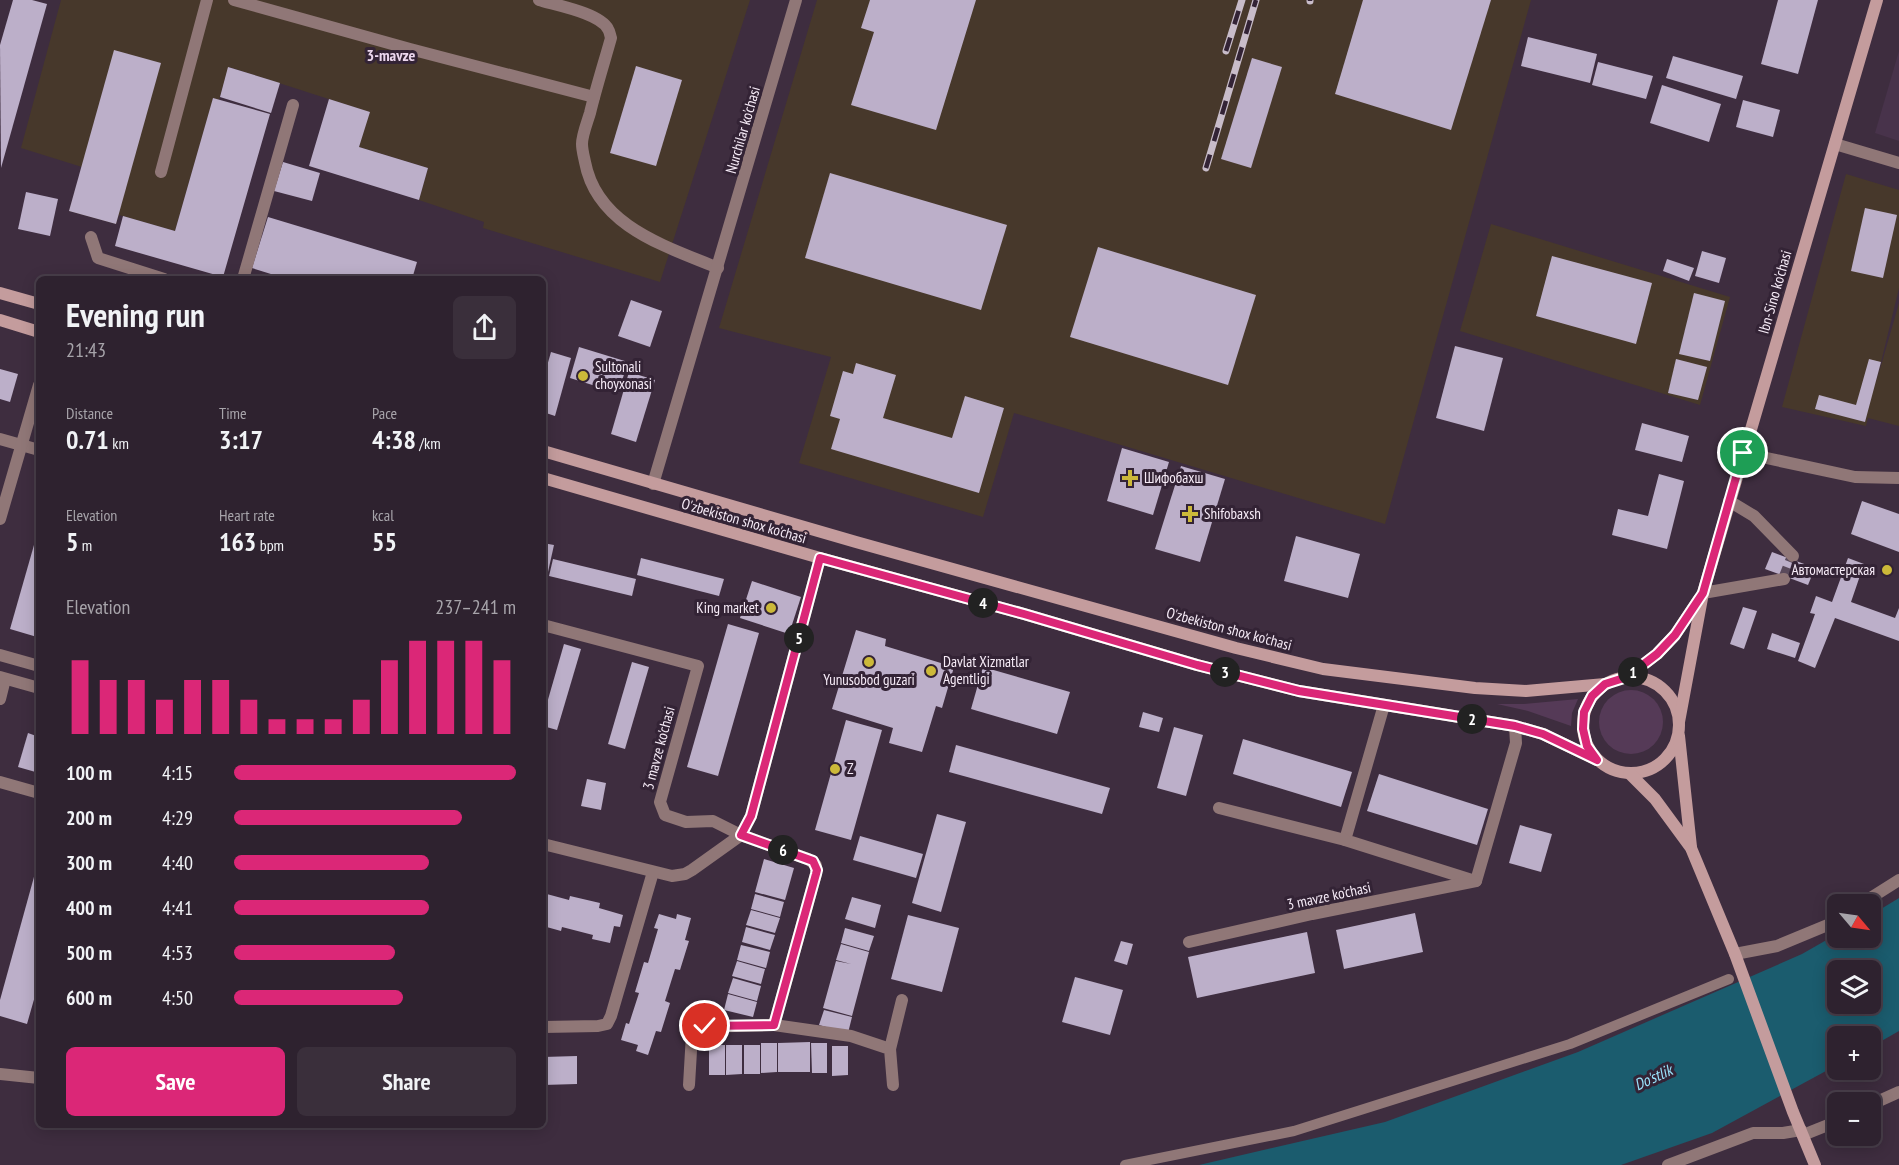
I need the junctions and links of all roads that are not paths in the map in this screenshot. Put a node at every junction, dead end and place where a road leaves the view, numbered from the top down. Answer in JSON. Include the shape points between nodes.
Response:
{"nodes":[{"id":1,"x":207,"y":0,"type":"edge"},
{"id":2,"x":234,"y":0,"type":"edge"},
{"id":3,"x":539,"y":0,"type":"edge"},
{"id":4,"x":796,"y":0,"type":"edge"},
{"id":5,"x":1877,"y":0,"type":"edge"},
{"id":6,"x":594,"y":97,"type":"junction"},
{"id":7,"x":293,"y":105,"type":"dead end"},
{"id":8,"x":1835,"y":144,"type":"junction"},
{"id":9,"x":1899,"y":163,"type":"edge"},
{"id":10,"x":161,"y":172,"type":"dead end"},
{"id":11,"x":91,"y":237,"type":"dead end"},
{"id":12,"x":718,"y":268,"type":"junction"},
{"id":13,"x":155,"y":276,"type":"edge"},
{"id":14,"x":244,"y":276,"type":"edge"},
{"id":15,"x":0,"y":293,"type":"edge"},
{"id":16,"x":36,"y":303,"type":"edge"},
{"id":17,"x":0,"y":320,"type":"edge"},
{"id":18,"x":36,"y":331,"type":"edge"},
{"id":19,"x":36,"y":395,"type":"edge"},
{"id":20,"x":0,"y":439,"type":"edge"},
{"id":21,"x":21,"y":445,"type":"junction"},
{"id":22,"x":36,"y":449,"type":"edge"},
{"id":23,"x":546,"y":452,"type":"edge"},
{"id":24,"x":1743,"y":453,"type":"junction"},
{"id":25,"x":1899,"y":478,"type":"edge"},
{"id":26,"x":546,"y":479,"type":"edge"},
{"id":27,"x":653,"y":484,"type":"junction"},
{"id":28,"x":1729,"y":501,"type":"junction"},
{"id":29,"x":0,"y":519,"type":"edge"},
{"id":30,"x":1793,"y":556,"type":"dead end"},
{"id":31,"x":820,"y":558,"type":"junction"},
{"id":32,"x":1784,"y":579,"type":"dead end"},
{"id":33,"x":1703,"y":593,"type":"junction"},
{"id":34,"x":546,"y":626,"type":"edge"},
{"id":35,"x":0,"y":655,"type":"edge"},
{"id":36,"x":36,"y":665,"type":"edge"},
{"id":37,"x":1627,"y":677,"type":"junction"},
{"id":38,"x":3,"y":678,"type":"edge"},
{"id":39,"x":1605,"y":684,"type":"junction"},
{"id":40,"x":36,"y":687,"type":"edge"},
{"id":41,"x":0,"y":699,"type":"edge"},
{"id":42,"x":1384,"y":705,"type":"junction"},
{"id":43,"x":1515,"y":726,"type":"junction"},
{"id":44,"x":1679,"y":726,"type":"junction"},
{"id":45,"x":1597,"y":760,"type":"junction"},
{"id":46,"x":1629,"y":773,"type":"junction"},
{"id":47,"x":0,"y":782,"type":"edge"},
{"id":48,"x":36,"y":792,"type":"edge"},
{"id":49,"x":1219,"y":808,"type":"dead end"},
{"id":50,"x":741,"y":835,"type":"junction"},
{"id":51,"x":1345,"y":840,"type":"junction"},
{"id":52,"x":546,"y":845,"type":"edge"},
{"id":53,"x":1691,"y":848,"type":"junction"},
{"id":54,"x":653,"y":872,"type":"junction"},
{"id":55,"x":1899,"y":880,"type":"edge"},
{"id":56,"x":1476,"y":881,"type":"junction"},
{"id":57,"x":1877,"y":894,"type":"edge"},
{"id":58,"x":1827,"y":925,"type":"edge"},
{"id":59,"x":1189,"y":942,"type":"dead end"},
{"id":60,"x":1737,"y":958,"type":"junction"},
{"id":61,"x":1729,"y":979,"type":"dead end"},
{"id":62,"x":902,"y":1000,"type":"dead end"},
{"id":63,"x":774,"y":1025,"type":"junction"},
{"id":64,"x":546,"y":1027,"type":"edge"},
{"id":65,"x":890,"y":1049,"type":"junction"},
{"id":66,"x":0,"y":1074,"type":"edge"},
{"id":67,"x":36,"y":1078,"type":"edge"},
{"id":68,"x":689,"y":1085,"type":"dead end"},
{"id":69,"x":893,"y":1085,"type":"dead end"},
{"id":70,"x":1899,"y":1092,"type":"edge"},
{"id":71,"x":1881,"y":1100,"type":"edge"},
{"id":72,"x":1827,"y":1124,"type":"edge"},
{"id":73,"x":1802,"y":1132,"type":"junction"},
{"id":74,"x":1125,"y":1165,"type":"edge"},
{"id":75,"x":1668,"y":1165,"type":"edge"},
{"id":76,"x":1815,"y":1165,"type":"edge"}],
"edges":[{"from":1,"to":10,"type":"street"},
{"from":2,"to":6,"type":"street"},
{"from":3,"to":6,"type":"street","via":[[589,15],[608,29],[610,39]]},
{"from":4,"to":12,"type":"street","name":"Nurchilar ko'chasi"},
{"from":5,"to":8,"type":"main road","name":"Ibn-Sino ko'chasi"},
{"from":6,"to":12,"type":"street","via":[[582,143],[586,169],[598,196],[636,231]]},
{"from":7,"to":14,"type":"street"},
{"from":8,"to":9,"type":"street"},
{"from":8,"to":24,"type":"main road","name":"Ibn-Sino ko'chasi"},
{"from":11,"to":13,"type":"street","via":[[98,258]]},
{"from":12,"to":27,"type":"street","name":"Nurchilar ko'chasi"},
{"from":15,"to":16,"type":"main road"},
{"from":17,"to":18,"type":"main road"},
{"from":19,"to":21,"type":"street"},
{"from":20,"to":21,"type":"street"},
{"from":21,"to":22,"type":"street"},
{"from":21,"to":29,"type":"street"},
{"from":23,"to":27,"type":"main road","name":"O'zbekiston shox ko'chasi"},
{"from":24,"to":25,"type":"street","via":[[1855,477]]},
{"from":24,"to":28,"type":"main road","name":"Ibn-Sino ko'chasi"},
{"from":26,"to":31,"type":"main road","name":"O'zbekiston shox ko'chasi"},
{"from":27,"to":39,"type":"main road","name":"O'zbekiston shox ko'chasi","via":[[1323,669],[1526,691]]},
{"from":28,"to":30,"type":"street","via":[[1754,516]]},
{"from":28,"to":33,"type":"main road","name":"Ibn-Sino ko'chasi"},
{"from":31,"to":42,"type":"main road","name":"O'zbekiston shox ko'chasi","via":[[1197,665],[1299,691]]},
{"from":31,"to":50,"type":"street","via":[[751,816]]},
{"from":32,"to":33,"type":"street"},
{"from":33,"to":37,"type":"main road","via":[[1675,635]]},
{"from":33,"to":44,"type":"main road"},
{"from":34,"to":50,"type":"street","name":"3 mavze ko'chasi","via":[[698,666],[660,802],[665,815],[686,822],[713,821]]},
{"from":35,"to":36,"type":"street"},
{"from":37,"to":39,"type":"main road"},
{"from":37,"to":44,"type":"main road","via":[[1642,678],[1668,694]]},
{"from":38,"to":40,"type":"street"},
{"from":38,"to":41,"type":"street"},
{"from":39,"to":45,"type":"main road","via":[[1592,696],[1583,720],[1587,746]]},
{"from":42,"to":43,"type":"main road","name":"O'zbekiston shox ko'chasi"},
{"from":42,"to":51,"type":"street"},
{"from":43,"to":45,"type":"main road","name":"O'zbekiston shox ko'chasi","via":[[1543,734]]},
{"from":43,"to":56,"type":"street","via":[[1516,743]]},
{"from":44,"to":46,"type":"main road","via":[[1673,747],[1662,761],[1647,770]]},
{"from":44,"to":53,"type":"main road"},
{"from":45,"to":46,"type":"main road","via":[[1611,769]]},
{"from":46,"to":53,"type":"main road","via":[[1655,799]]},
{"from":47,"to":48,"type":"street"},
{"from":49,"to":51,"type":"street"},
{"from":50,"to":54,"type":"street","via":[[685,874]]},
{"from":50,"to":63,"type":"street","name":"3 mavze ko'chasi","via":[[813,861],[817,870]]},
{"from":51,"to":56,"type":"street"},
{"from":52,"to":54,"type":"street"},
{"from":53,"to":60,"type":"main road"},
{"from":54,"to":64,"type":"street","via":[[607,1024]]},
{"from":55,"to":57,"type":"street"},
{"from":56,"to":59,"type":"street","name":"3 mavze ko'chasi"},
{"from":58,"to":60,"type":"street"},
{"from":60,"to":73,"type":"main road"},
{"from":61,"to":74,"type":"street","via":[[1570,1044],[1294,1131]]},
{"from":62,"to":65,"type":"street"},
{"from":63,"to":65,"type":"street","via":[[851,1036]]},
{"from":63,"to":68,"type":"street","via":[[698,1027],[692,1034]]},
{"from":65,"to":69,"type":"street"},
{"from":66,"to":67,"type":"street"},
{"from":70,"to":71,"type":"street"},
{"from":72,"to":73,"type":"street"},
{"from":73,"to":75,"type":"street","via":[[1754,1133]]},
{"from":73,"to":76,"type":"main road"}]}
